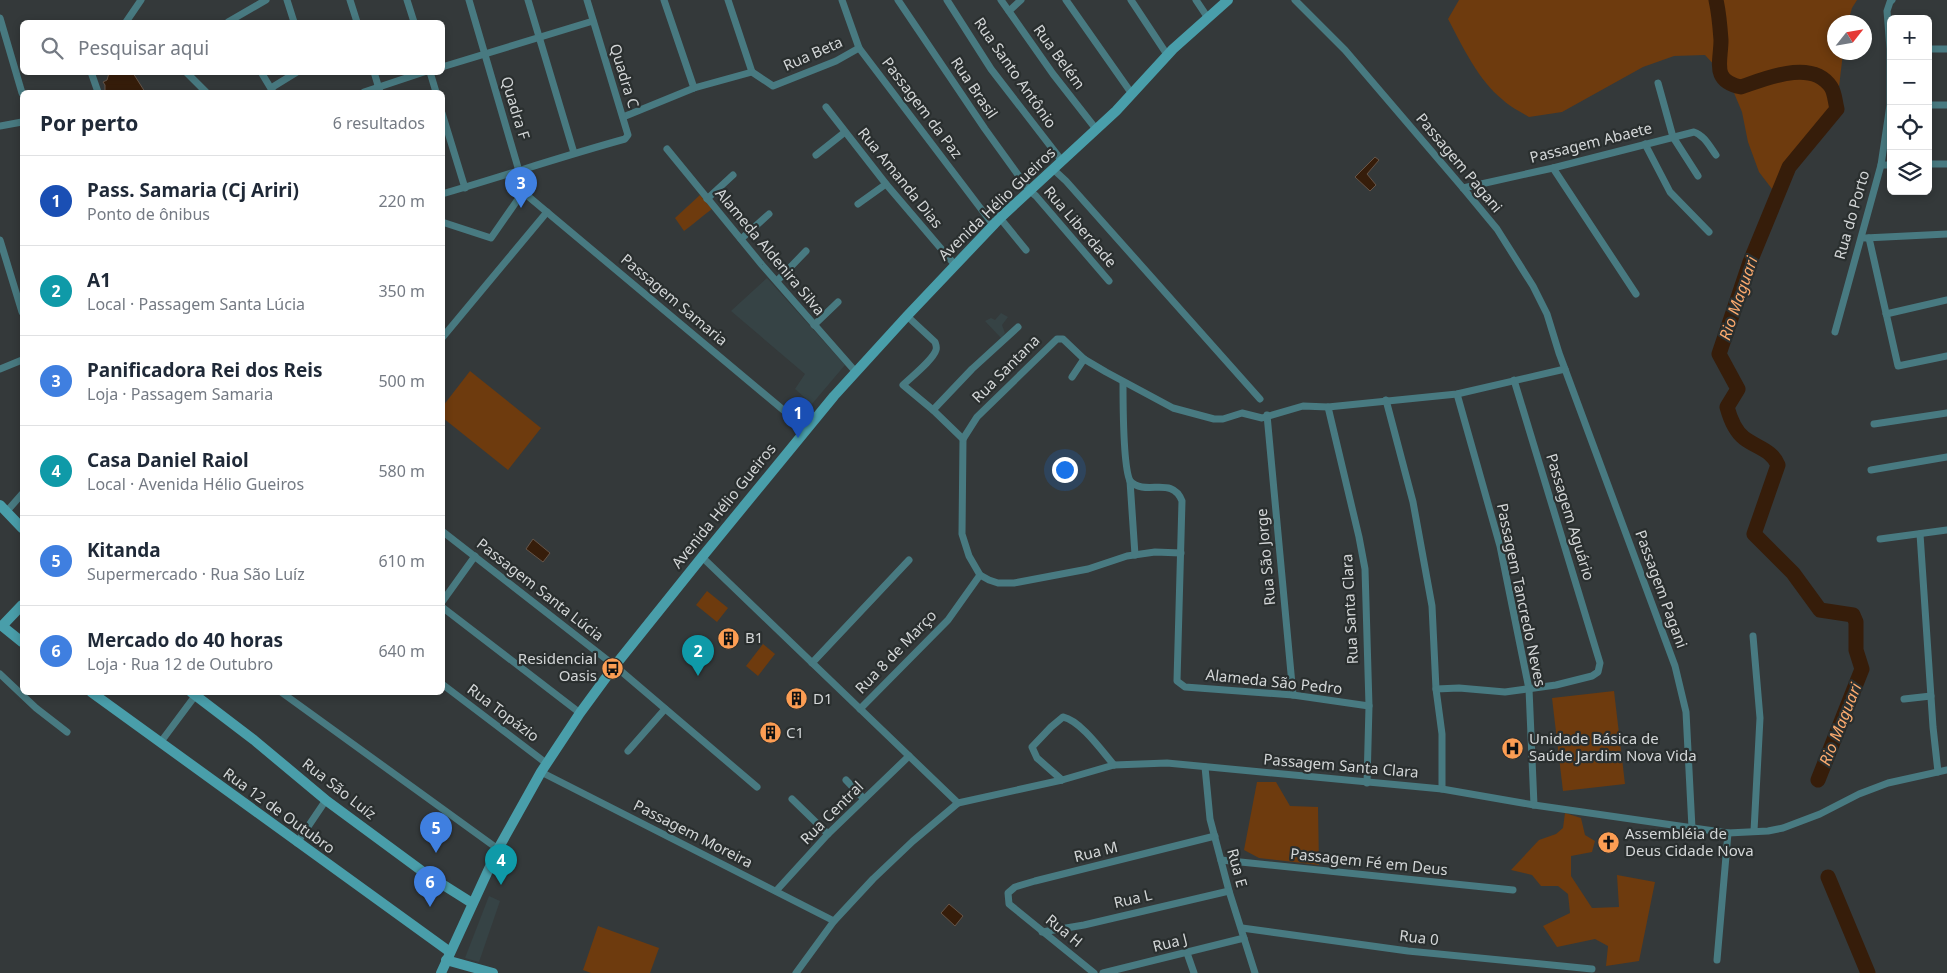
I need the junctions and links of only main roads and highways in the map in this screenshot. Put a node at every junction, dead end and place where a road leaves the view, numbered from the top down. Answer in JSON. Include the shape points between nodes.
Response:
{"nodes":[{"id":1,"x":1228,"y":0,"type":"edge"},
{"id":2,"x":3,"y":508,"type":"edge"},
{"id":3,"x":20,"y":526,"type":"edge"},
{"id":4,"x":20,"y":607,"type":"edge"},
{"id":5,"x":1,"y":627,"type":"edge"},
{"id":6,"x":20,"y":641,"type":"edge"},
{"id":7,"x":95,"y":695,"type":"edge"},
{"id":8,"x":194,"y":695,"type":"edge"},
{"id":9,"x":472,"y":903,"type":"junction"},
{"id":10,"x":448,"y":956,"type":"junction"},
{"id":11,"x":441,"y":973,"type":"edge"},
{"id":12,"x":494,"y":973,"type":"edge"}],
"edges":[{"from":1,"to":9,"type":"main road","name":"Avenida Hélio Gueiros","via":[[997,222],[855,371],[806,429],[580,713],[544,767]]},
{"from":2,"to":3,"type":"main road"},
{"from":4,"to":5,"type":"main road"},
{"from":5,"to":6,"type":"main road"},
{"from":7,"to":10,"type":"main road","name":"Rua 12 de Outubro"},
{"from":8,"to":9,"type":"main road","name":"Rua São Luíz","via":[[326,800],[426,874]]},
{"from":9,"to":10,"type":"main road","name":"Avenida Hélio Gueiros"},
{"from":10,"to":11,"type":"main road","name":"Avenida Hélio Gueiros"},
{"from":10,"to":12,"type":"main road"}]}
